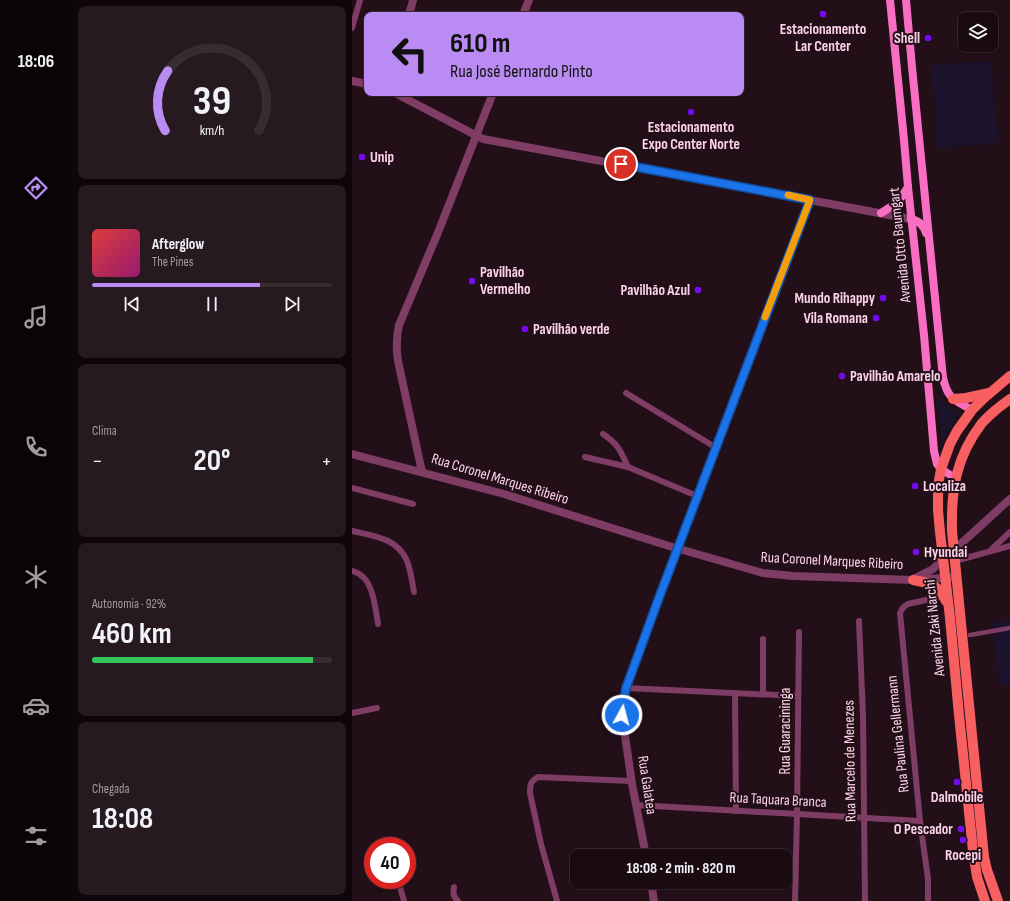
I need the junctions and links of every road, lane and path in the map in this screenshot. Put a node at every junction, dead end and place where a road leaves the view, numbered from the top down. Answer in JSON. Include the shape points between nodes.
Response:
{"nodes":[{"id":1,"x":360,"y":0,"type":"edge"},
{"id":2,"x":413,"y":0,"type":"edge"},
{"id":3,"x":529,"y":0,"type":"edge"},
{"id":4,"x":890,"y":0,"type":"edge"},
{"id":5,"x":906,"y":0,"type":"edge"},
{"id":6,"x":410,"y":12,"type":"edge"},
{"id":7,"x":524,"y":12,"type":"edge"},
{"id":8,"x":352,"y":28,"type":"edge"},
{"id":9,"x":352,"y":81,"type":"edge"},
{"id":10,"x":364,"y":83,"type":"edge"},
{"id":11,"x":401,"y":96,"type":"edge"},
{"id":12,"x":492,"y":96,"type":"edge"},
{"id":13,"x":476,"y":136,"type":"junction"},
{"id":14,"x":919,"y":138,"type":"junction"},
{"id":15,"x":904,"y":140,"type":"junction"},
{"id":16,"x":908,"y":187,"type":"junction"},
{"id":17,"x":810,"y":200,"type":"junction"},
{"id":18,"x":881,"y":213,"type":"junction"},
{"id":19,"x":911,"y":219,"type":"junction"},
{"id":20,"x":929,"y":241,"type":"junction"},
{"id":21,"x":1010,"y":376,"type":"edge"},
{"id":22,"x":626,"y":393,"type":"dead end"},
{"id":23,"x":986,"y":396,"type":"junction"},
{"id":24,"x":1010,"y":398,"type":"edge"},
{"id":25,"x":953,"y":399,"type":"junction"},
{"id":26,"x":972,"y":410,"type":"junction"},
{"id":27,"x":996,"y":410,"type":"junction"},
{"id":28,"x":980,"y":426,"type":"junction"},
{"id":29,"x":603,"y":434,"type":"dead end"},
{"id":30,"x":715,"y":447,"type":"junction"},
{"id":31,"x":352,"y":454,"type":"edge"},
{"id":32,"x":585,"y":457,"type":"dead end"},
{"id":33,"x":628,"y":467,"type":"junction"},
{"id":34,"x":941,"y":469,"type":"junction"},
{"id":35,"x":422,"y":472,"type":"junction"},
{"id":36,"x":955,"y":478,"type":"junction"},
{"id":37,"x":352,"y":488,"type":"edge"},
{"id":38,"x":697,"y":496,"type":"junction"},
{"id":39,"x":1010,"y":499,"type":"edge"},
{"id":40,"x":413,"y":504,"type":"dead end"},
{"id":41,"x":352,"y":531,"type":"edge"},
{"id":42,"x":1010,"y":532,"type":"edge"},
{"id":43,"x":1010,"y":546,"type":"edge"},
{"id":44,"x":678,"y":548,"type":"junction"},
{"id":45,"x":954,"y":550,"type":"junction"},
{"id":46,"x":990,"y":551,"type":"junction"},
{"id":47,"x":943,"y":559,"type":"junction"},
{"id":48,"x":955,"y":561,"type":"junction"},
{"id":49,"x":352,"y":571,"type":"edge"},
{"id":50,"x":957,"y":577,"type":"junction"},
{"id":51,"x":945,"y":578,"type":"junction"},
{"id":52,"x":913,"y":580,"type":"junction"},
{"id":53,"x":414,"y":592,"type":"dead end"},
{"id":54,"x":946,"y":600,"type":"junction"},
{"id":55,"x":859,"y":621,"type":"dead end"},
{"id":56,"x":378,"y":624,"type":"dead end"},
{"id":57,"x":1010,"y":628,"type":"edge"},
{"id":58,"x":799,"y":632,"type":"dead end"},
{"id":59,"x":970,"y":635,"type":"dead end"},
{"id":60,"x":763,"y":639,"type":"dead end"},
{"id":61,"x":626,"y":688,"type":"junction"},
{"id":62,"x":735,"y":693,"type":"junction"},
{"id":63,"x":763,"y":694,"type":"junction"},
{"id":64,"x":798,"y":696,"type":"junction"},
{"id":65,"x":377,"y":708,"type":"dead end"},
{"id":66,"x":352,"y":713,"type":"edge"},
{"id":67,"x":631,"y":781,"type":"junction"},
{"id":68,"x":636,"y":805,"type":"junction"},
{"id":69,"x":736,"y":811,"type":"junction"},
{"id":70,"x":797,"y":814,"type":"junction"},
{"id":71,"x":864,"y":817,"type":"junction"},
{"id":72,"x":920,"y":820,"type":"junction"},
{"id":73,"x":645,"y":849,"type":"edge"},
{"id":74,"x":454,"y":887,"type":"dead end"},
{"id":75,"x":401,"y":889,"type":"edge"},
{"id":76,"x":652,"y":889,"type":"edge"},
{"id":77,"x":404,"y":901,"type":"edge"},
{"id":78,"x":458,"y":901,"type":"edge"},
{"id":79,"x":557,"y":901,"type":"edge"},
{"id":80,"x":654,"y":901,"type":"edge"},
{"id":81,"x":795,"y":901,"type":"edge"},
{"id":82,"x":865,"y":901,"type":"edge"},
{"id":83,"x":928,"y":901,"type":"edge"},
{"id":84,"x":985,"y":901,"type":"edge"},
{"id":85,"x":998,"y":901,"type":"edge"}],
"edges":[{"from":1,"to":8,"type":"street"},
{"from":2,"to":6,"type":"street"},
{"from":3,"to":7,"type":"street"},
{"from":4,"to":15,"type":"main road","name":"Avenida Otto Baumgart"},
{"from":5,"to":14,"type":"main road","name":"Avenida Otto Baumgart"},
{"from":9,"to":10,"type":"street"},
{"from":11,"to":13,"type":"street"},
{"from":12,"to":13,"type":"street","name":"Rua Coronel Marques Ribeiro"},
{"from":13,"to":17,"type":"street"},
{"from":13,"to":35,"type":"street","name":"Rua Coronel Marques Ribeiro","via":[[396,336],[398,361]]},
{"from":14,"to":15,"type":"main road","via":[[913,142]]},
{"from":14,"to":20,"type":"main road","name":"Avenida Otto Baumgart"},
{"from":15,"to":16,"type":"main road","name":"Avenida Otto Baumgart"},
{"from":16,"to":18,"type":"main road","via":[[899,201]]},
{"from":16,"to":19,"type":"main road","name":"Avenida Otto Baumgart"},
{"from":17,"to":18,"type":"street"},
{"from":17,"to":30,"type":"street","name":"Rua Galatea"},
{"from":18,"to":19,"type":"street"},
{"from":19,"to":20,"type":"main road","via":[[923,225]]},
{"from":19,"to":34,"type":"main road","name":"Avenida Otto Baumgart","via":[[934,451]]},
{"from":20,"to":25,"type":"main road","name":"Avenida Otto Baumgart","via":[[943,378],[948,394]]},
{"from":21,"to":23,"type":"main road","name":"Avenida Zaki Narchi"},
{"from":22,"to":30,"type":"street"},
{"from":23,"to":25,"type":"main road"},
{"from":23,"to":26,"type":"main road","name":"Avenida Zaki Narchi"},
{"from":23,"to":27,"type":"main road","via":[[983,402],[986,408]]},
{"from":24,"to":27,"type":"main road","name":"Avenida Zaki Narchi"},
{"from":25,"to":26,"type":"main road"},
{"from":26,"to":28,"type":"main road","via":[[979,419]]},
{"from":26,"to":34,"type":"main road","name":"Avenida Zaki Narchi","via":[[950,444]]},
{"from":27,"to":28,"type":"main road","name":"Avenida Zaki Narchi"},
{"from":28,"to":36,"type":"main road","name":"Avenida Zaki Narchi","via":[[961,459]]},
{"from":29,"to":33,"type":"street","via":[[618,446]]},
{"from":30,"to":38,"type":"street","name":"Rua Galatea"},
{"from":31,"to":35,"type":"street"},
{"from":32,"to":33,"type":"street"},
{"from":33,"to":38,"type":"street"},
{"from":34,"to":36,"type":"main road"},
{"from":34,"to":47,"type":"main road","name":"Avenida Zaki Narchi","via":[[938,510]]},
{"from":35,"to":44,"type":"street","name":"Rua Coronel Marques Ribeiro","via":[[504,494]]},
{"from":36,"to":45,"type":"main road","name":"Avenida Zaki Narchi","via":[[951,510]]},
{"from":37,"to":40,"type":"street"},
{"from":38,"to":44,"type":"street","name":"Rua Galatea"},
{"from":39,"to":45,"type":"street"},
{"from":41,"to":53,"type":"street","via":[[377,537],[398,547],[408,562]]},
{"from":42,"to":46,"type":"street"},
{"from":43,"to":46,"type":"street"},
{"from":44,"to":52,"type":"street","name":"Rua Coronel Marques Ribeiro","via":[[763,573]]},
{"from":44,"to":61,"type":"street","name":"Rua Galatea"},
{"from":45,"to":48,"type":"main road","name":"Avenida Zaki Narchi"},
{"from":46,"to":48,"type":"street"},
{"from":47,"to":51,"type":"main road","name":"Avenida Zaki Narchi"},
{"from":47,"to":52,"type":"street","name":"Rua Coronel Marques Ribeiro","via":[[933,569]]},
{"from":48,"to":50,"type":"main road","name":"Avenida Zaki Narchi"},
{"from":49,"to":56,"type":"street","via":[[363,576],[368,583]]},
{"from":50,"to":51,"type":"street","name":"Rua Coronel Marques Ribeiro"},
{"from":50,"to":85,"type":"main road","name":"Avenida Zaki Narchi","via":[[984,857]]},
{"from":51,"to":52,"type":"street","name":"Rua Coronel Marques Ribeiro"},
{"from":51,"to":54,"type":"main road","name":"Avenida Zaki Narchi"},
{"from":52,"to":54,"type":"main road","via":[[934,585]]},
{"from":54,"to":72,"type":"street","name":"Rua Paulina Gellermann","via":[[908,604],[900,613]]},
{"from":54,"to":84,"type":"main road","name":"Avenida Zaki Narchi","via":[[974,857]]},
{"from":55,"to":71,"type":"street","name":"Rua Marcelo de Menezes"},
{"from":57,"to":59,"type":"street"},
{"from":58,"to":64,"type":"street","name":"Rua Guaracininga"},
{"from":60,"to":63,"type":"street"},
{"from":61,"to":62,"type":"street"},
{"from":61,"to":67,"type":"street","name":"Rua Galatea","via":[[622,715]]},
{"from":62,"to":63,"type":"street"},
{"from":62,"to":69,"type":"street"},
{"from":63,"to":64,"type":"street"},
{"from":64,"to":70,"type":"street","name":"Rua Guaracininga"},
{"from":65,"to":66,"type":"street"},
{"from":67,"to":68,"type":"street","name":"Rua Galatea"},
{"from":67,"to":79,"type":"street","via":[[538,777],[533,780],[530,793]]},
{"from":68,"to":69,"type":"street","name":"Rua Taquara Branca"},
{"from":68,"to":73,"type":"street","name":"Rua Galatea"},
{"from":69,"to":70,"type":"street","name":"Rua Taquara Branca"},
{"from":70,"to":71,"type":"street","name":"Rua Taquara Branca"},
{"from":70,"to":81,"type":"street","name":"Rua Guaracininga"},
{"from":71,"to":72,"type":"street","name":"Rua Taquara Branca"},
{"from":71,"to":82,"type":"street","name":"Rua Marcelo de Menezes"},
{"from":72,"to":83,"type":"street","name":"Rua Paulina Gellermann","via":[[928,879]]},
{"from":74,"to":78,"type":"street","via":[[453,892]]},
{"from":75,"to":77,"type":"street"},
{"from":76,"to":80,"type":"street"}]}
